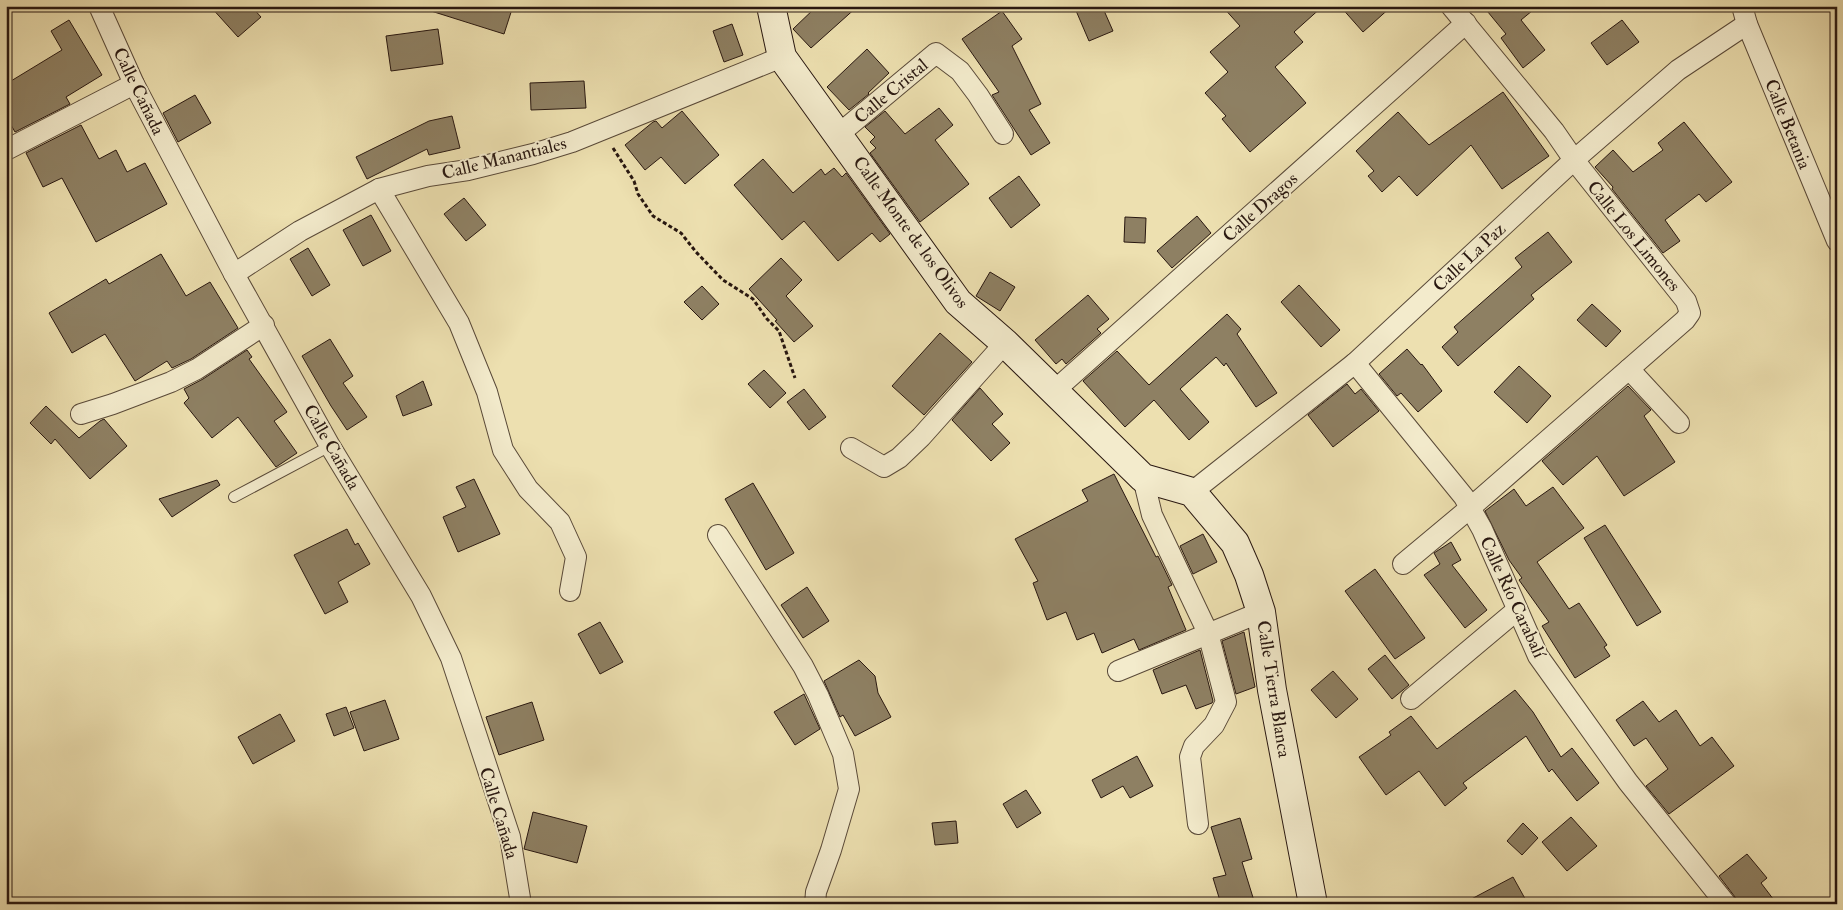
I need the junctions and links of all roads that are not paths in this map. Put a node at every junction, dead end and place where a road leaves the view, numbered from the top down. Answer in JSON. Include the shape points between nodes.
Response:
{"nodes":[{"id":1,"x":99,"y":6,"type":"edge"},
{"id":2,"x":771,"y":6,"type":"edge"},
{"id":3,"x":1451,"y":6,"type":"edge"},
{"id":4,"x":1744,"y":15,"type":"edge"},
{"id":5,"x":1466,"y":23,"type":"junction"},
{"id":6,"x":782,"y":58,"type":"junction"},
{"id":7,"x":134,"y":84,"type":"junction"},
{"id":8,"x":839,"y":134,"type":"junction"},
{"id":9,"x":1003,"y":134,"type":"dead end"},
{"id":10,"x":6,"y":150,"type":"edge"},
{"id":11,"x":1574,"y":160,"type":"junction"},
{"id":12,"x":379,"y":189,"type":"junction"},
{"id":13,"x":1837,"y":241,"type":"edge"},
{"id":14,"x":234,"y":274,"type":"junction"},
{"id":15,"x":264,"y":325,"type":"junction"},
{"id":16,"x":1005,"y":343,"type":"junction"},
{"id":17,"x":1355,"y":363,"type":"junction"},
{"id":18,"x":1629,"y":369,"type":"junction"},
{"id":19,"x":1054,"y":390,"type":"junction"},
{"id":20,"x":81,"y":414,"type":"dead end"},
{"id":21,"x":1679,"y":423,"type":"dead end"},
{"id":22,"x":330,"y":446,"type":"junction"},
{"id":23,"x":851,"y":448,"type":"dead end"},
{"id":24,"x":1143,"y":478,"type":"junction"},
{"id":25,"x":1192,"y":492,"type":"junction"},
{"id":26,"x":234,"y":497,"type":"dead end"},
{"id":27,"x":1470,"y":508,"type":"junction"},
{"id":28,"x":718,"y":535,"type":"dead end"},
{"id":29,"x":1403,"y":564,"type":"dead end"},
{"id":30,"x":570,"y":592,"type":"dead end"},
{"id":31,"x":1517,"y":610,"type":"junction"},
{"id":32,"x":1261,"y":612,"type":"junction"},
{"id":33,"x":1208,"y":633,"type":"junction"},
{"id":34,"x":1118,"y":671,"type":"dead end"},
{"id":35,"x":1410,"y":699,"type":"dead end"},
{"id":36,"x":1198,"y":824,"type":"dead end"},
{"id":37,"x":520,"y":904,"type":"edge"},
{"id":38,"x":815,"y":904,"type":"edge"},
{"id":39,"x":1313,"y":904,"type":"edge"},
{"id":40,"x":1726,"y":904,"type":"edge"}],
"edges":[{"from":1,"to":7,"type":"street","name":"Calle Cañada"},
{"from":2,"to":6,"type":"street","name":"Calle Monte de los Olivos"},
{"from":3,"to":5,"type":"street","name":"Calle Los Limones"},
{"from":4,"to":11,"type":"street","name":"Calle La Paz"},
{"from":4,"to":13,"type":"street","name":"Calle Betania"},
{"from":5,"to":11,"type":"street","name":"Calle Los Limones"},
{"from":5,"to":19,"type":"street","name":"Calle Dragos"},
{"from":6,"to":8,"type":"street","name":"Calle Monte de los Olivos"},
{"from":6,"to":12,"type":"street","name":"Calle Manantiales","via":[[596,133],[533,154]]},
{"from":7,"to":10,"type":"street"},
{"from":7,"to":14,"type":"street","name":"Calle Cañada"},
{"from":8,"to":9,"type":"street","name":"Calle Cristal","via":[[936,53],[960,71]]},
{"from":8,"to":16,"type":"street","name":"Calle Monte de los Olivos","via":[[958,302]]},
{"from":11,"to":17,"type":"street","name":"Calle La Paz"},
{"from":11,"to":18,"type":"street","name":"Calle Los Limones","via":[[1686,301],[1690,313]]},
{"from":12,"to":14,"type":"street","name":"Calle Manantiales","via":[[300,231]]},
{"from":12,"to":30,"type":"street","via":[[459,323],[487,392],[503,450],[528,489],[560,522],[576,557]]},
{"from":14,"to":15,"type":"street","name":"Calle Cañada"},
{"from":15,"to":20,"type":"street","via":[[197,369],[171,382]]},
{"from":15,"to":22,"type":"street","name":"Calle Cañada"},
{"from":16,"to":19,"type":"street","name":"Calle Monte de los Olivos"},
{"from":16,"to":23,"type":"street","via":[[921,437],[898,458],[884,467]]},
{"from":17,"to":25,"type":"street","name":"Calle La Paz"},
{"from":17,"to":27,"type":"street","name":"Calle Río Carabalí"},
{"from":18,"to":21,"type":"street"},
{"from":18,"to":27,"type":"street"},
{"from":19,"to":24,"type":"street","name":"Calle Monte de los Olivos"},
{"from":22,"to":26,"type":"lane"},
{"from":22,"to":37,"type":"street","name":"Calle Cañada","via":[[421,596],[451,658],[510,838]]},
{"from":24,"to":25,"type":"street","name":"Calle Monte de los Olivos"},
{"from":24,"to":33,"type":"street","via":[[1152,515]]},
{"from":25,"to":32,"type":"street","name":"Calle Tierra Blanca","via":[[1235,544]]},
{"from":27,"to":29,"type":"street"},
{"from":27,"to":31,"type":"street","name":"Calle Río Carabalí"},
{"from":28,"to":38,"type":"street","via":[[802,666],[843,754],[848,789]]},
{"from":31,"to":35,"type":"street"},
{"from":31,"to":40,"type":"street","name":"Calle Río Carabalí","via":[[1538,656],[1628,782]]},
{"from":32,"to":33,"type":"street"},
{"from":32,"to":39,"type":"street","name":"Calle Tierra Blanca","via":[[1272,690]]},
{"from":33,"to":34,"type":"street"},
{"from":33,"to":36,"type":"street","via":[[1226,702],[1214,725],[1194,746],[1190,757]]}]}
